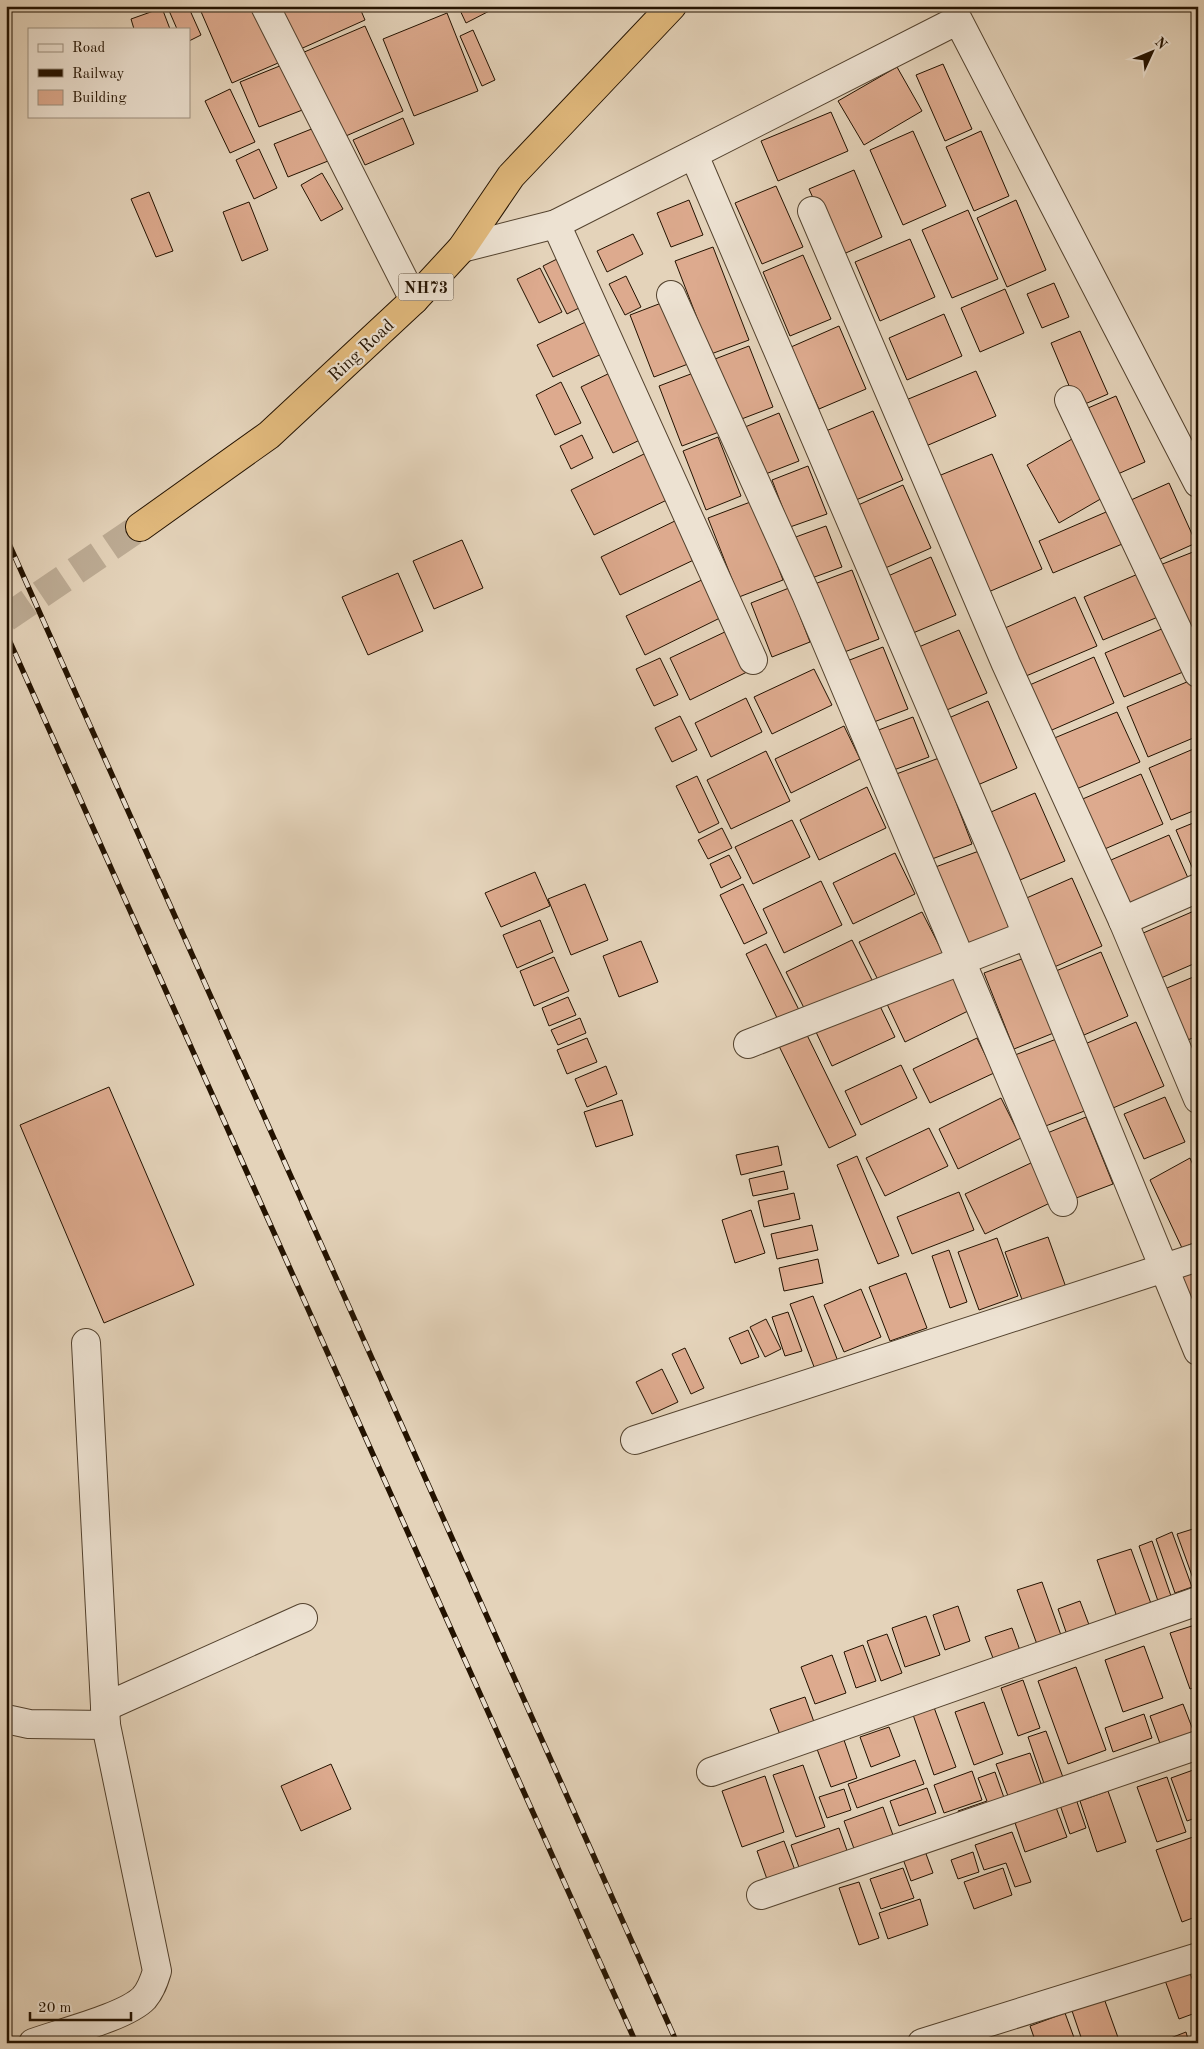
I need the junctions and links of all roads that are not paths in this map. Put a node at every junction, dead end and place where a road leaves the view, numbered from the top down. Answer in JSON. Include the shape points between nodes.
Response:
{"nodes":[{"id":1,"x":265,"y":6,"type":"edge"},
{"id":2,"x":672,"y":6,"type":"edge"},
{"id":3,"x":694,"y":155,"type":"junction"},
{"id":4,"x":812,"y":211,"type":"dead end"},
{"id":5,"x":556,"y":224,"type":"junction"},
{"id":6,"x":462,"y":248,"type":"junction"},
{"id":7,"x":671,"y":295,"type":"dead end"},
{"id":8,"x":414,"y":300,"type":"junction"},
{"id":9,"x":1069,"y":400,"type":"dead end"},
{"id":10,"x":1198,"y":483,"type":"edge"},
{"id":11,"x":140,"y":527,"type":"tunnel mouth"},
{"id":12,"x":753,"y":660,"type":"dead end"},
{"id":13,"x":1198,"y":673,"type":"edge"},
{"id":14,"x":1198,"y":888,"type":"edge"},
{"id":15,"x":1123,"y":922,"type":"junction"},
{"id":16,"x":1027,"y":935,"type":"junction"},
{"id":17,"x":961,"y":962,"type":"junction"},
{"id":18,"x":748,"y":1044,"type":"dead end"},
{"id":19,"x":1198,"y":1099,"type":"edge"},
{"id":20,"x":1062,"y":1202,"type":"dead end"},
{"id":21,"x":1198,"y":1257,"type":"edge"},
{"id":22,"x":1164,"y":1270,"type":"junction"},
{"id":23,"x":86,"y":1342,"type":"dead end"},
{"id":24,"x":1198,"y":1351,"type":"edge"},
{"id":25,"x":635,"y":1440,"type":"dead end"},
{"id":26,"x":1198,"y":1601,"type":"edge"},
{"id":27,"x":303,"y":1618,"type":"dead end"},
{"id":28,"x":106,"y":1716,"type":"junction"},
{"id":29,"x":6,"y":1719,"type":"edge"},
{"id":30,"x":1198,"y":1745,"type":"edge"},
{"id":31,"x":711,"y":1772,"type":"dead end"},
{"id":32,"x":761,"y":1895,"type":"dead end"},
{"id":33,"x":1198,"y":1957,"type":"edge"},
{"id":34,"x":33,"y":2043,"type":"edge"},
{"id":35,"x":922,"y":2043,"type":"edge"}],
"edges":[{"from":1,"to":8,"type":"street"},
{"from":2,"to":6,"type":"highway","name":"Ring Road","number":"NH73","via":[[511,176]]},
{"from":3,"to":5,"type":"street"},
{"from":3,"to":10,"type":"street","via":[[958,20]]},
{"from":3,"to":16,"type":"street"},
{"from":4,"to":15,"type":"street","via":[[1006,664]]},
{"from":5,"to":6,"type":"street"},
{"from":5,"to":12,"type":"street"},
{"from":6,"to":8,"type":"highway","name":"Ring Road","number":"NH73"},
{"from":7,"to":17,"type":"street","via":[[806,594]]},
{"from":8,"to":11,"type":"highway","name":"Ring Road","number":"NH73","via":[[269,435]]},
{"from":9,"to":13,"type":"street"},
{"from":14,"to":15,"type":"street"},
{"from":15,"to":19,"type":"street"},
{"from":16,"to":17,"type":"street"},
{"from":16,"to":22,"type":"street"},
{"from":17,"to":18,"type":"street"},
{"from":17,"to":20,"type":"street"},
{"from":21,"to":22,"type":"street"},
{"from":22,"to":24,"type":"street"},
{"from":22,"to":25,"type":"street"},
{"from":23,"to":28,"type":"street"},
{"from":26,"to":31,"type":"street"},
{"from":27,"to":28,"type":"street"},
{"from":28,"to":29,"type":"street","via":[[29,1724]]},
{"from":28,"to":34,"type":"street","via":[[157,1971],[153,1986],[143,1999],[125,2010]]},
{"from":30,"to":32,"type":"street"},
{"from":33,"to":35,"type":"street"}]}
